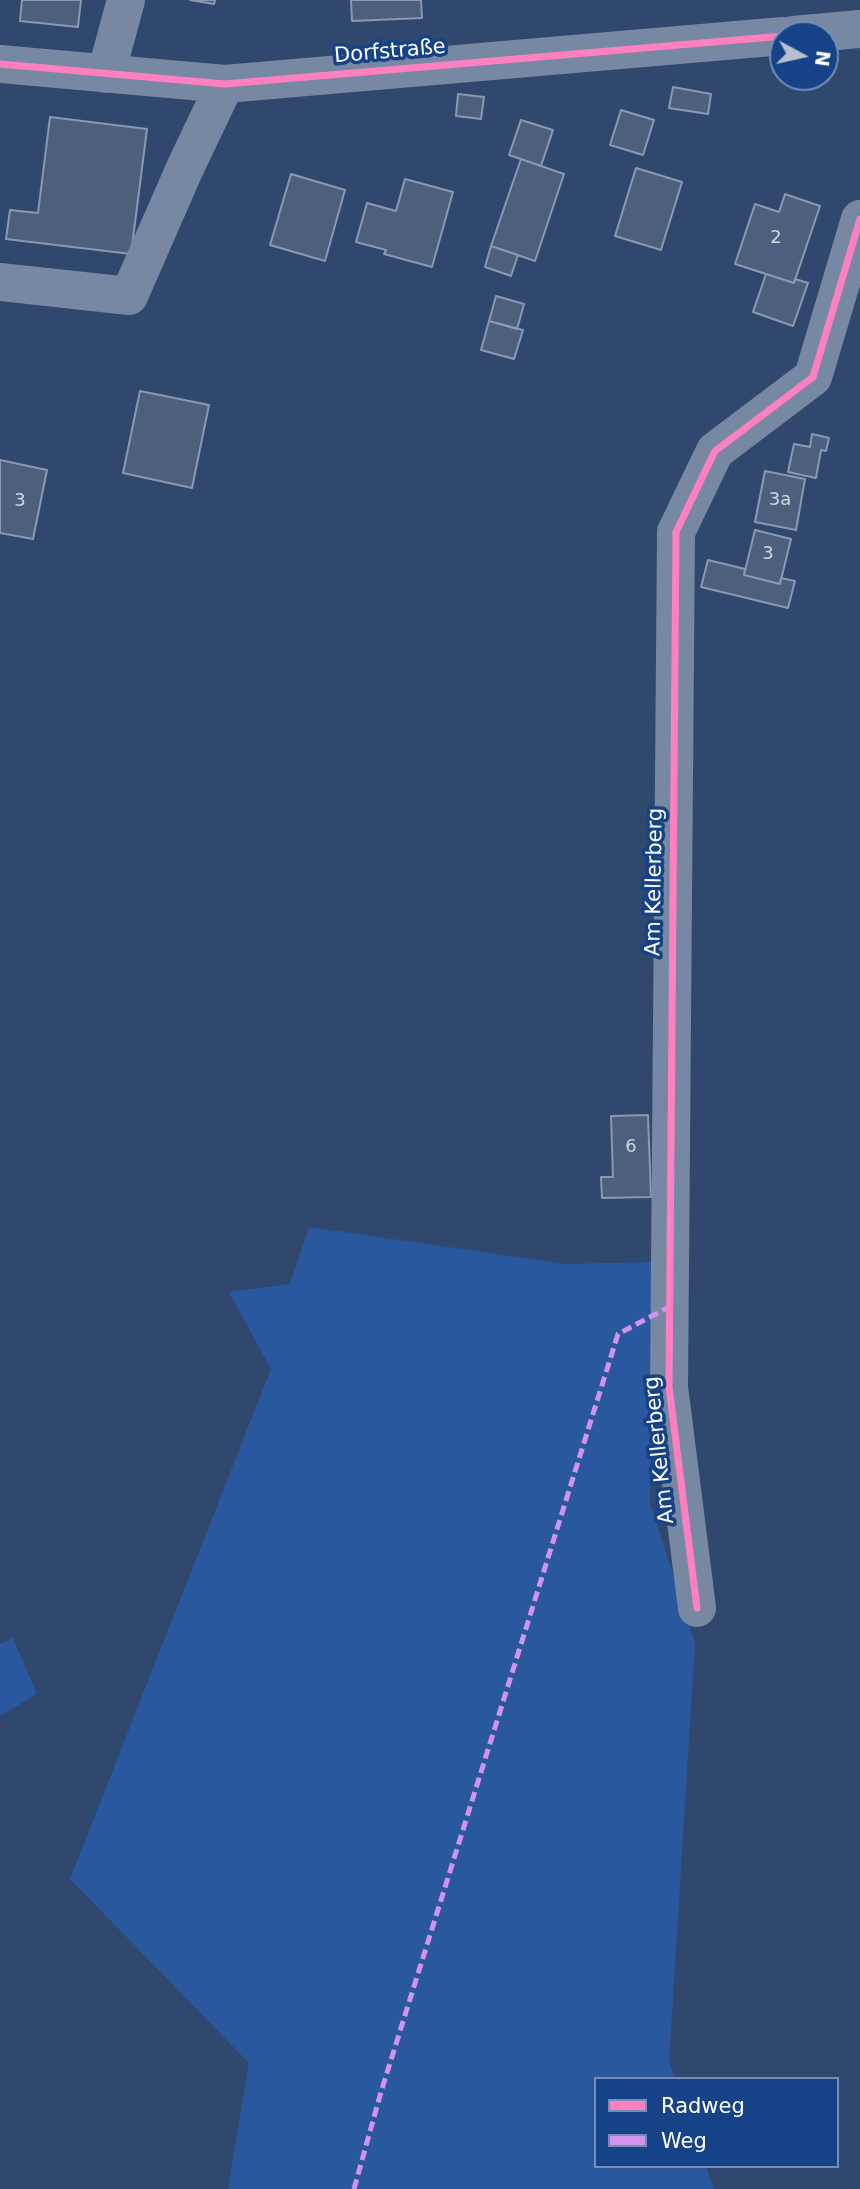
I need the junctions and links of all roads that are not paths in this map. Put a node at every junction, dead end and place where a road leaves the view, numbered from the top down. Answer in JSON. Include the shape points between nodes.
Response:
{"nodes":[{"id":1,"x":126,"y":0,"type":"edge"},
{"id":2,"x":860,"y":29,"type":"edge"},
{"id":3,"x":839,"y":31,"type":"edge"},
{"id":4,"x":769,"y":37,"type":"edge"},
{"id":5,"x":0,"y":64,"type":"edge"},
{"id":6,"x":106,"y":74,"type":"junction"},
{"id":7,"x":225,"y":84,"type":"junction"},
{"id":8,"x":860,"y":219,"type":"edge"},
{"id":9,"x":0,"y":282,"type":"edge"},
{"id":10,"x":697,"y":1608,"type":"dead end"}],
"edges":[{"from":1,"to":6,"type":"street"},
{"from":2,"to":3,"type":"street"},
{"from":4,"to":7,"type":"street","name":"Dorfstraße"},
{"from":5,"to":6,"type":"street","name":"Dorfstraße"},
{"from":6,"to":7,"type":"street","name":"Dorfstraße"},
{"from":7,"to":9,"type":"street","via":[[129,296]]},
{"from":8,"to":10,"type":"street","name":"Am Kellerberg","via":[[813,377],[715,451],[676,532],[669,1387]]}]}
